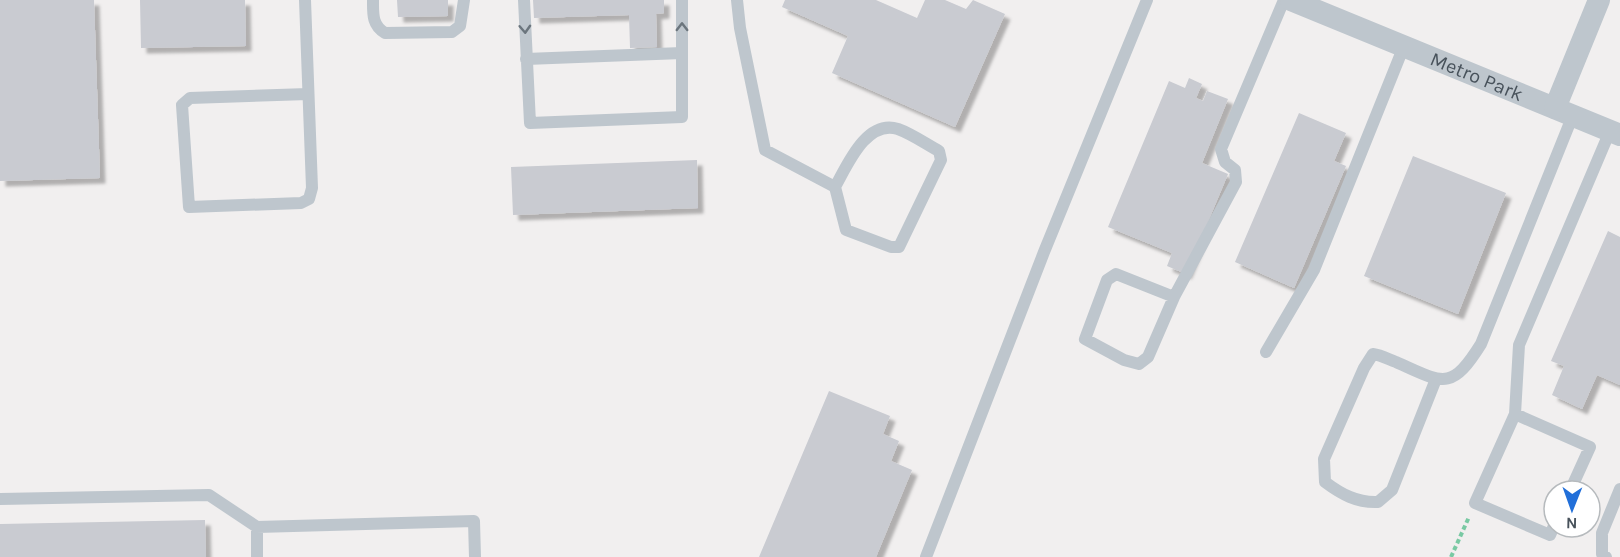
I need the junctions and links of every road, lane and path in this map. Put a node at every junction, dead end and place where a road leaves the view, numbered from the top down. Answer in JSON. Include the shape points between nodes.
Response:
{"nodes":[{"id":1,"x":305,"y":0,"type":"edge"},
{"id":2,"x":373,"y":0,"type":"edge"},
{"id":3,"x":464,"y":0,"type":"edge"},
{"id":4,"x":524,"y":0,"type":"edge"},
{"id":5,"x":682,"y":0,"type":"edge"},
{"id":6,"x":737,"y":0,"type":"edge"},
{"id":7,"x":1147,"y":0,"type":"edge"},
{"id":8,"x":1284,"y":0,"type":"edge"},
{"id":9,"x":1291,"y":0,"type":"edge"},
{"id":10,"x":1599,"y":0,"type":"edge"},
{"id":11,"x":1404,"y":46,"type":"junction"},
{"id":12,"x":682,"y":53,"type":"junction"},
{"id":13,"x":526,"y":59,"type":"junction"},
{"id":14,"x":308,"y":94,"type":"junction"},
{"id":15,"x":1564,"y":112,"type":"junction"},
{"id":16,"x":1615,"y":133,"type":"edge"},
{"id":17,"x":835,"y":187,"type":"junction"},
{"id":18,"x":1174,"y":297,"type":"junction"},
{"id":19,"x":1266,"y":352,"type":"dead end"},
{"id":20,"x":1436,"y":379,"type":"junction"},
{"id":21,"x":1515,"y":414,"type":"junction"},
{"id":22,"x":1575,"y":479,"type":"edge"},
{"id":23,"x":1620,"y":489,"type":"edge"},
{"id":24,"x":0,"y":499,"type":"edge"},
{"id":25,"x":1475,"y":503,"type":"junction"},
{"id":26,"x":257,"y":527,"type":"junction"},
{"id":27,"x":1542,"y":532,"type":"edge"},
{"id":28,"x":257,"y":557,"type":"edge"},
{"id":29,"x":475,"y":557,"type":"edge"},
{"id":30,"x":926,"y":557,"type":"edge"},
{"id":31,"x":1451,"y":557,"type":"edge"},
{"id":32,"x":1606,"y":557,"type":"edge"}],
"edges":[{"from":1,"to":14,"type":"lane"},
{"from":2,"to":3,"type":"lane","via":[[373,16],[385,33],[452,32],[460,26]]},
{"from":4,"to":13,"type":"lane","one_way":true},
{"from":12,"to":5,"type":"lane","one_way":true},
{"from":6,"to":17,"type":"lane","via":[[765,150]]},
{"from":7,"to":30,"type":"lane"},
{"from":8,"to":18,"type":"lane","via":[[1221,149],[1225,162],[1235,170],[1236,182]]},
{"from":9,"to":11,"type":"street","name":"Metro Park"},
{"from":10,"to":15,"type":"street"},
{"from":11,"to":15,"type":"street","name":"Metro Park"},
{"from":11,"to":19,"type":"lane","via":[[1314,270]]},
{"from":12,"to":13,"type":"lane"},
{"from":12,"to":13,"type":"lane","via":[[682,117],[530,123]]},
{"from":14,"to":14,"type":"lane","via":[[312,188],[309,199],[301,203],[189,207],[182,105],[190,98]]},
{"from":15,"to":16,"type":"street","name":"Metro Park"},
{"from":15,"to":20,"type":"lane","via":[[1481,344],[1464,370],[1450,378]]},
{"from":16,"to":21,"type":"lane","via":[[1519,345]]},
{"from":17,"to":17,"type":"lane","via":[[846,230],[899,247],[941,160],[939,151],[896,128],[877,132],[864,137]]},
{"from":18,"to":18,"type":"lane","via":[[1148,357],[1139,364],[1085,339],[1107,280],[1116,274]]},
{"from":20,"to":20,"type":"lane","via":[[1373,354],[1324,459],[1325,482],[1344,495],[1368,502],[1378,502],[1392,490]]},
{"from":21,"to":22,"type":"lane","via":[[1590,447]]},
{"from":21,"to":25,"type":"lane"},
{"from":23,"to":32,"type":"lane","via":[[1602,533],[1602,554]]},
{"from":24,"to":26,"type":"lane","via":[[209,495]]},
{"from":25,"to":27,"type":"lane"},
{"from":25,"to":31,"type":"path"},
{"from":26,"to":28,"type":"lane"},
{"from":26,"to":29,"type":"lane","via":[[474,521]]}]}
